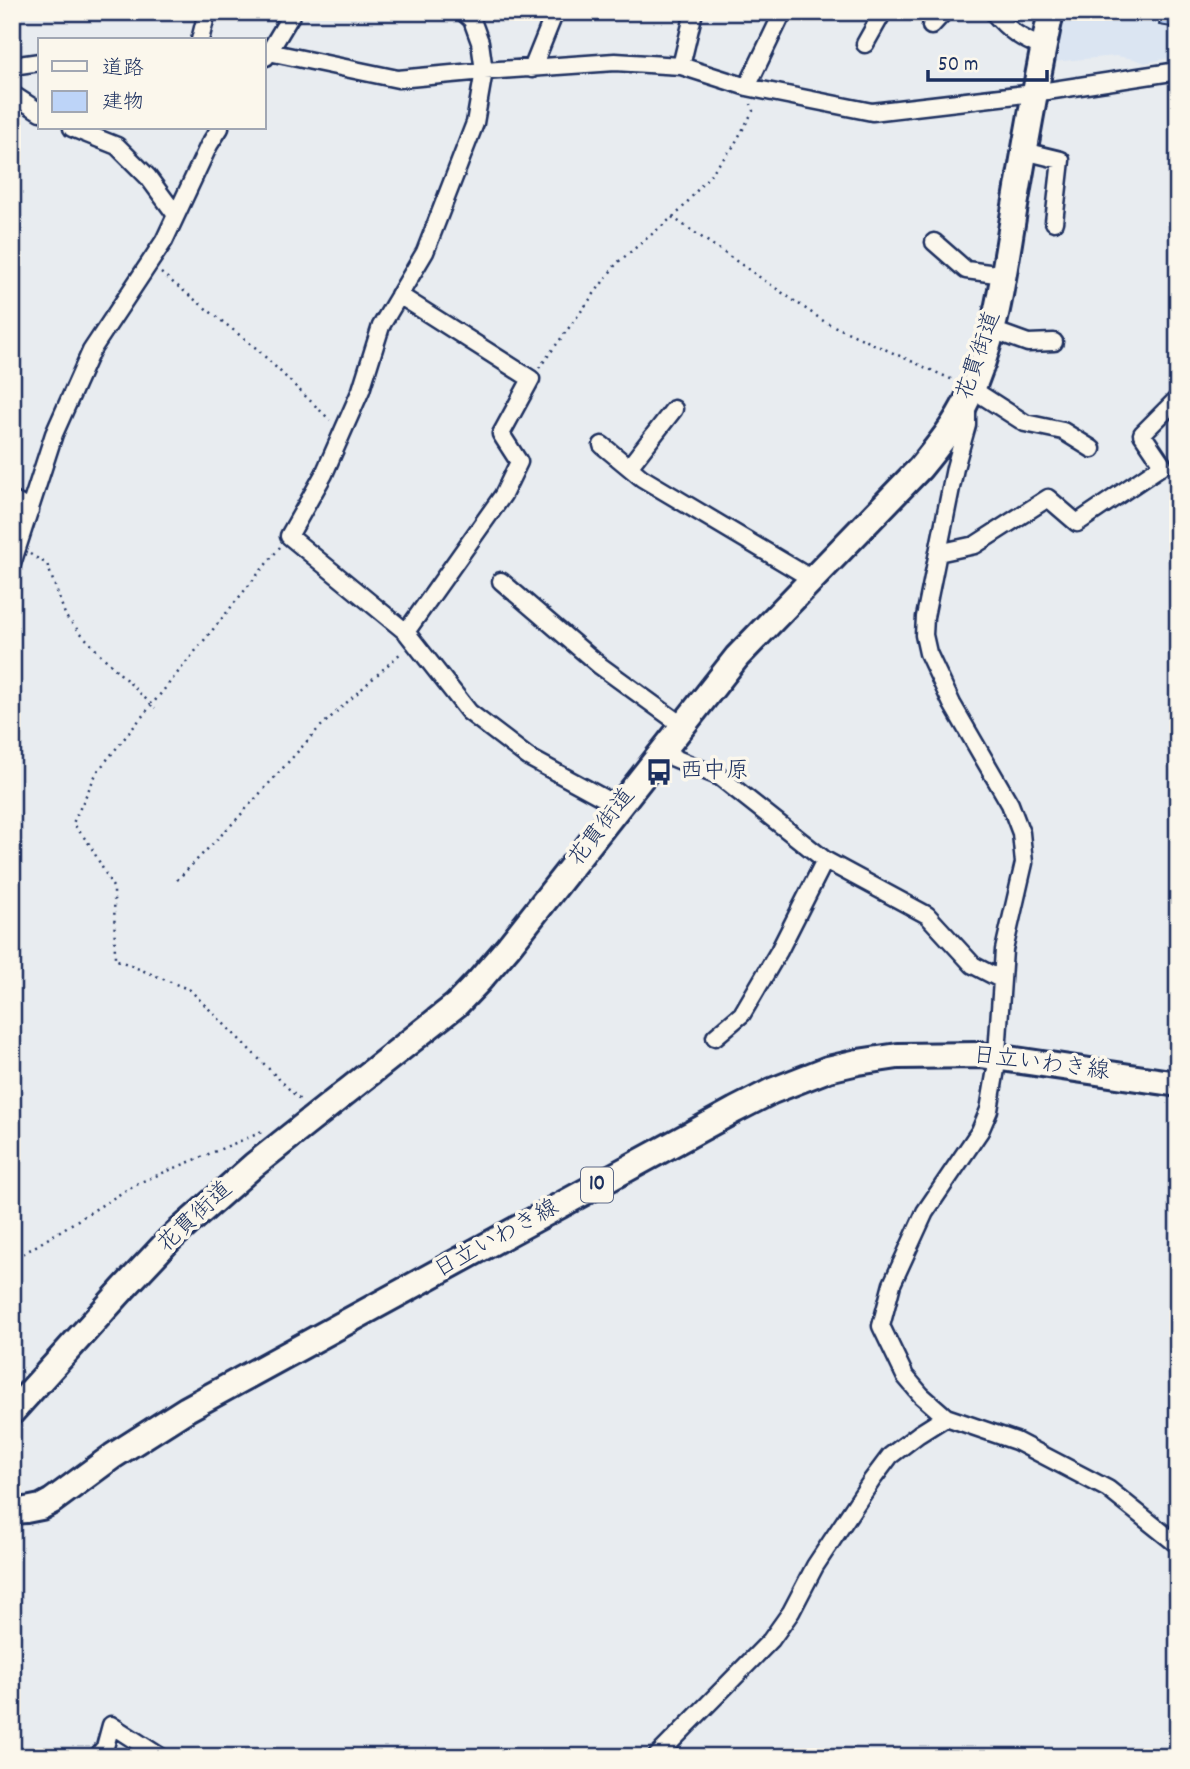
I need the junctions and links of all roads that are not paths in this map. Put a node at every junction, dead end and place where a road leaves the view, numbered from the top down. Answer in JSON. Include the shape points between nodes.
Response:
{"nodes":[{"id":1,"x":207,"y":12,"type":"edge"},
{"id":2,"x":293,"y":12,"type":"edge"},
{"id":3,"x":463,"y":12,"type":"edge"},
{"id":4,"x":555,"y":12,"type":"edge"},
{"id":5,"x":694,"y":12,"type":"edge"},
{"id":6,"x":783,"y":12,"type":"edge"},
{"id":7,"x":883,"y":12,"type":"edge"},
{"id":8,"x":944,"y":12,"type":"edge"},
{"id":9,"x":993,"y":12,"type":"edge"},
{"id":10,"x":1051,"y":12,"type":"edge"},
{"id":11,"x":931,"y":26,"type":"dead end"},
{"id":12,"x":200,"y":38,"type":"edge"},
{"id":13,"x":865,"y":44,"type":"dead end"},
{"id":14,"x":1044,"y":47,"type":"junction"},
{"id":15,"x":266,"y":54,"type":"edge"},
{"id":16,"x":38,"y":62,"type":"edge"},
{"id":17,"x":12,"y":66,"type":"edge"},
{"id":18,"x":681,"y":66,"type":"junction"},
{"id":19,"x":532,"y":69,"type":"junction"},
{"id":20,"x":484,"y":71,"type":"junction"},
{"id":21,"x":1178,"y":71,"type":"edge"},
{"id":22,"x":747,"y":87,"type":"junction"},
{"id":23,"x":1034,"y":93,"type":"junction"},
{"id":24,"x":12,"y":94,"type":"edge"},
{"id":25,"x":38,"y":111,"type":"edge"},
{"id":26,"x":82,"y":130,"type":"edge"},
{"id":27,"x":219,"y":130,"type":"edge"},
{"id":28,"x":108,"y":135,"type":"edge"},
{"id":29,"x":1024,"y":151,"type":"junction"},
{"id":30,"x":176,"y":215,"type":"junction"},
{"id":31,"x":1054,"y":222,"type":"dead end"},
{"id":32,"x":934,"y":242,"type":"dead end"},
{"id":33,"x":1004,"y":275,"type":"junction"},
{"id":34,"x":399,"y":295,"type":"junction"},
{"id":35,"x":992,"y":330,"type":"junction"},
{"id":36,"x":1054,"y":342,"type":"dead end"},
{"id":37,"x":970,"y":394,"type":"junction"},
{"id":38,"x":1178,"y":398,"type":"edge"},
{"id":39,"x":674,"y":409,"type":"dead end"},
{"id":40,"x":603,"y":445,"type":"dead end"},
{"id":41,"x":1092,"y":449,"type":"dead end"},
{"id":42,"x":629,"y":467,"type":"junction"},
{"id":43,"x":12,"y":500,"type":"edge"},
{"id":44,"x":30,"y":510,"type":"junction"},
{"id":45,"x":938,"y":553,"type":"junction"},
{"id":46,"x":12,"y":564,"type":"edge"},
{"id":47,"x":812,"y":579,"type":"junction"},
{"id":48,"x":501,"y":582,"type":"dead end"},
{"id":49,"x":410,"y":637,"type":"junction"},
{"id":50,"x":683,"y":726,"type":"junction"},
{"id":51,"x":662,"y":753,"type":"junction"},
{"id":52,"x":620,"y":807,"type":"junction"},
{"id":53,"x":825,"y":860,"type":"junction"},
{"id":54,"x":1002,"y":980,"type":"junction"},
{"id":55,"x":715,"y":1037,"type":"dead end"},
{"id":56,"x":997,"y":1057,"type":"junction"},
{"id":57,"x":1178,"y":1083,"type":"edge"},
{"id":58,"x":12,"y":1412,"type":"edge"},
{"id":59,"x":946,"y":1418,"type":"junction"},
{"id":60,"x":12,"y":1511,"type":"edge"},
{"id":61,"x":1178,"y":1545,"type":"edge"},
{"id":62,"x":97,"y":1757,"type":"edge"},
{"id":63,"x":161,"y":1757,"type":"edge"},
{"id":64,"x":656,"y":1757,"type":"edge"}],
"edges":[{"from":1,"to":12,"type":"street"},
{"from":2,"to":15,"type":"street"},
{"from":3,"to":20,"type":"street","via":[[472,20],[480,42]]},
{"from":4,"to":19,"type":"street"},
{"from":5,"to":18,"type":"street"},
{"from":6,"to":22,"type":"street"},
{"from":7,"to":13,"type":"street"},
{"from":8,"to":11,"type":"street"},
{"from":9,"to":14,"type":"street","via":[[1021,38]]},
{"from":10,"to":14,"type":"main road","name":"花貫街道"},
{"from":14,"to":23,"type":"main road","name":"花貫街道"},
{"from":15,"to":20,"type":"street","via":[[398,79]]},
{"from":16,"to":17,"type":"street"},
{"from":18,"to":19,"type":"street","via":[[615,62]]},
{"from":18,"to":22,"type":"street"},
{"from":19,"to":20,"type":"street"},
{"from":20,"to":34,"type":"street","via":[[475,123],[425,252]]},
{"from":21,"to":23,"type":"street"},
{"from":22,"to":23,"type":"street","via":[[872,113]]},
{"from":23,"to":29,"type":"main road","name":"花貫街道"},
{"from":24,"to":25,"type":"street"},
{"from":26,"to":28,"type":"street"},
{"from":27,"to":30,"type":"street"},
{"from":28,"to":30,"type":"street"},
{"from":29,"to":31,"type":"street","via":[[1061,160]]},
{"from":29,"to":33,"type":"main road","name":"花貫街道"},
{"from":30,"to":44,"type":"street","via":[[164,241],[90,351],[54,434]]},
{"from":32,"to":33,"type":"street","via":[[966,270]]},
{"from":33,"to":35,"type":"main road","name":"花貫街道"},
{"from":34,"to":49,"type":"street","via":[[382,326],[361,390],[324,474],[289,536]]},
{"from":34,"to":49,"type":"street","via":[[531,379],[501,434],[519,462],[503,495]]},
{"from":35,"to":36,"type":"street","via":[[1028,343]]},
{"from":35,"to":37,"type":"main road","name":"花貫街道"},
{"from":37,"to":41,"type":"street","via":[[1025,422],[1063,431]]},
{"from":37,"to":45,"type":"street"},
{"from":37,"to":47,"type":"main road","name":"花貫街道","via":[[920,468]]},
{"from":38,"to":45,"type":"street","via":[[1142,434],[1163,465],[1077,523],[1048,498],[975,545]]},
{"from":39,"to":42,"type":"street"},
{"from":40,"to":42,"type":"street"},
{"from":42,"to":47,"type":"street"},
{"from":43,"to":44,"type":"street"},
{"from":44,"to":46,"type":"street"},
{"from":45,"to":54,"type":"street","via":[[924,635],[928,653],[1010,804],[1021,833],[1024,863],[1004,950]]},
{"from":47,"to":50,"type":"main road","name":"花貫街道","via":[[737,657]]},
{"from":48,"to":50,"type":"street","via":[[599,665]]},
{"from":49,"to":52,"type":"street","via":[[469,712],[528,757]]},
{"from":50,"to":51,"type":"main road","name":"花貫街道"},
{"from":51,"to":52,"type":"main road","name":"花貫街道"},
{"from":51,"to":53,"type":"street","via":[[720,777]]},
{"from":52,"to":58,"type":"main road","name":"花貫街道","via":[[456,1005],[254,1165],[169,1240]]},
{"from":53,"to":54,"type":"street","via":[[926,915],[974,965]]},
{"from":53,"to":55,"type":"street","via":[[742,1014]]},
{"from":54,"to":56,"type":"street"},
{"from":56,"to":57,"type":"main road","name":"日立いわき線","number":"10"},
{"from":56,"to":59,"type":"street","via":[[989,1110],[925,1212],[892,1284],[881,1326],[905,1377]]},
{"from":56,"to":60,"type":"main road","name":"日立いわき線","number":"10","via":[[943,1054],[858,1062],[772,1091],[187,1409],[113,1455],[52,1501]]},
{"from":59,"to":61,"type":"street","via":[[1016,1441],[1108,1489]]},
{"from":59,"to":64,"type":"street","via":[[890,1456],[771,1640]]},
{"from":62,"to":63,"type":"street","via":[[111,1725]]}]}
